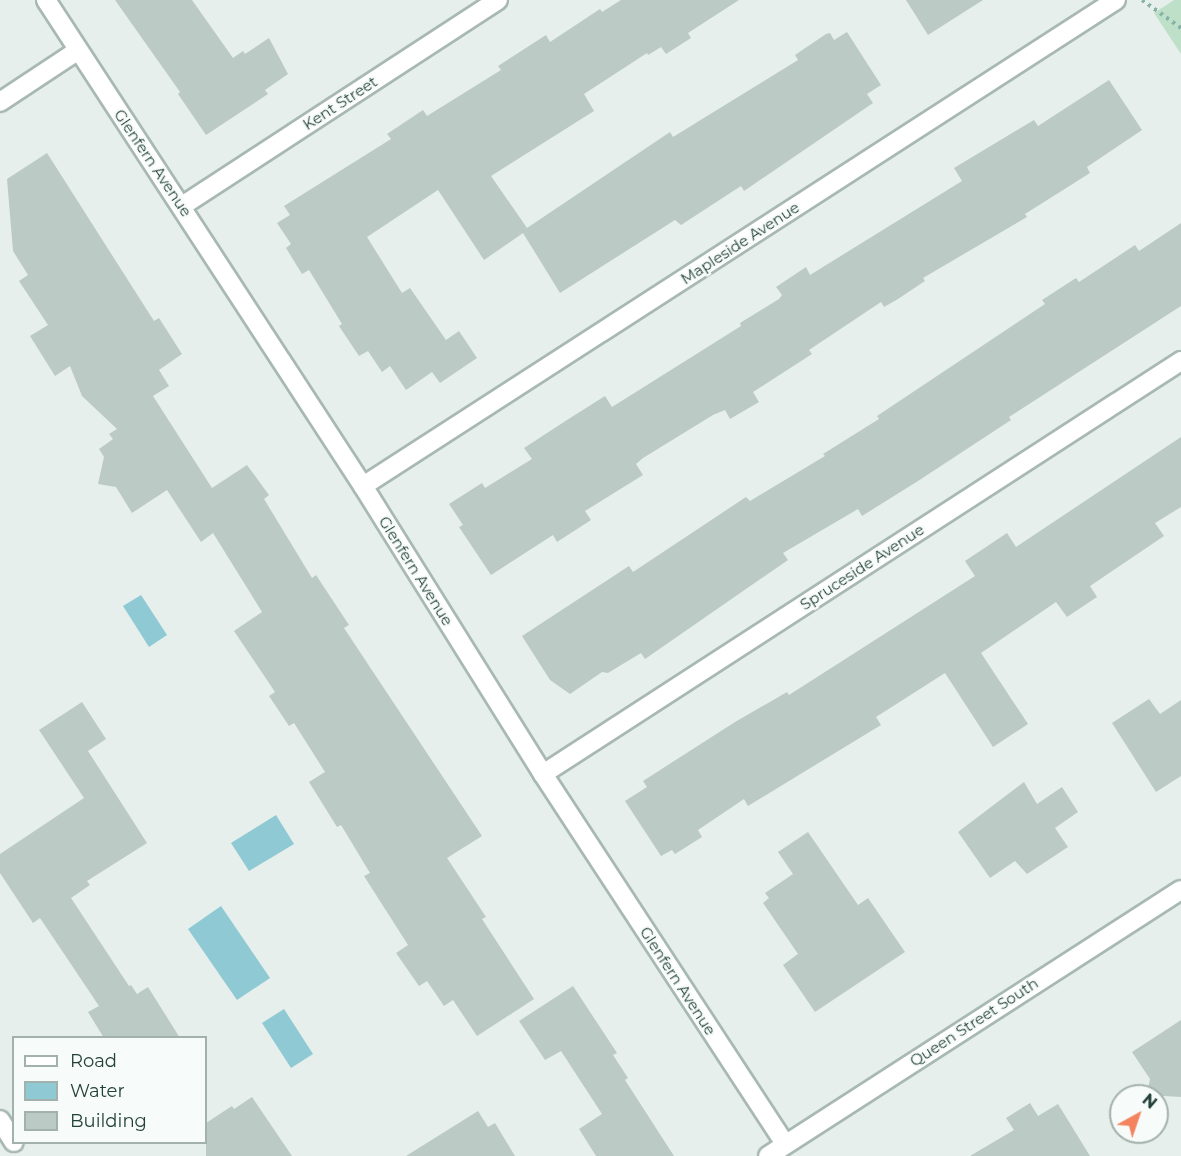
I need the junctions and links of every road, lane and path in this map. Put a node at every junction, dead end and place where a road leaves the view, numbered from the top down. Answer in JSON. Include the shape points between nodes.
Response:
{"nodes":[{"id":1,"x":46,"y":0,"type":"edge"},
{"id":2,"x":498,"y":0,"type":"edge"},
{"id":3,"x":1116,"y":0,"type":"edge"},
{"id":4,"x":1142,"y":0,"type":"edge"},
{"id":5,"x":1181,"y":28,"type":"edge"},
{"id":6,"x":77,"y":51,"type":"junction"},
{"id":7,"x":0,"y":102,"type":"edge"},
{"id":8,"x":182,"y":206,"type":"junction"},
{"id":9,"x":1181,"y":361,"type":"edge"},
{"id":10,"x":363,"y":486,"type":"junction"},
{"id":11,"x":543,"y":774,"type":"junction"},
{"id":12,"x":1181,"y":890,"type":"edge"},
{"id":13,"x":0,"y":1120,"type":"edge"},
{"id":14,"x":12,"y":1139,"type":"edge"},
{"id":15,"x":785,"y":1144,"type":"junction"},
{"id":16,"x":768,"y":1156,"type":"edge"}],
"edges":[{"from":1,"to":6,"type":"street","name":"Glenfern Avenue"},
{"from":2,"to":8,"type":"street","name":"Kent Street"},
{"from":3,"to":10,"type":"street","name":"Mapleside Avenue"},
{"from":4,"to":5,"type":"path"},
{"from":6,"to":7,"type":"street"},
{"from":6,"to":8,"type":"street","name":"Glenfern Avenue"},
{"from":8,"to":10,"type":"street","name":"Glenfern Avenue"},
{"from":9,"to":11,"type":"street","name":"Spruceside Avenue"},
{"from":10,"to":11,"type":"street","name":"Glenfern Avenue"},
{"from":11,"to":15,"type":"street","name":"Glenfern Avenue"},
{"from":12,"to":15,"type":"street","name":"Queen Street South"},
{"from":13,"to":14,"type":"street"},
{"from":15,"to":16,"type":"street","name":"Queen Street South"}]}
